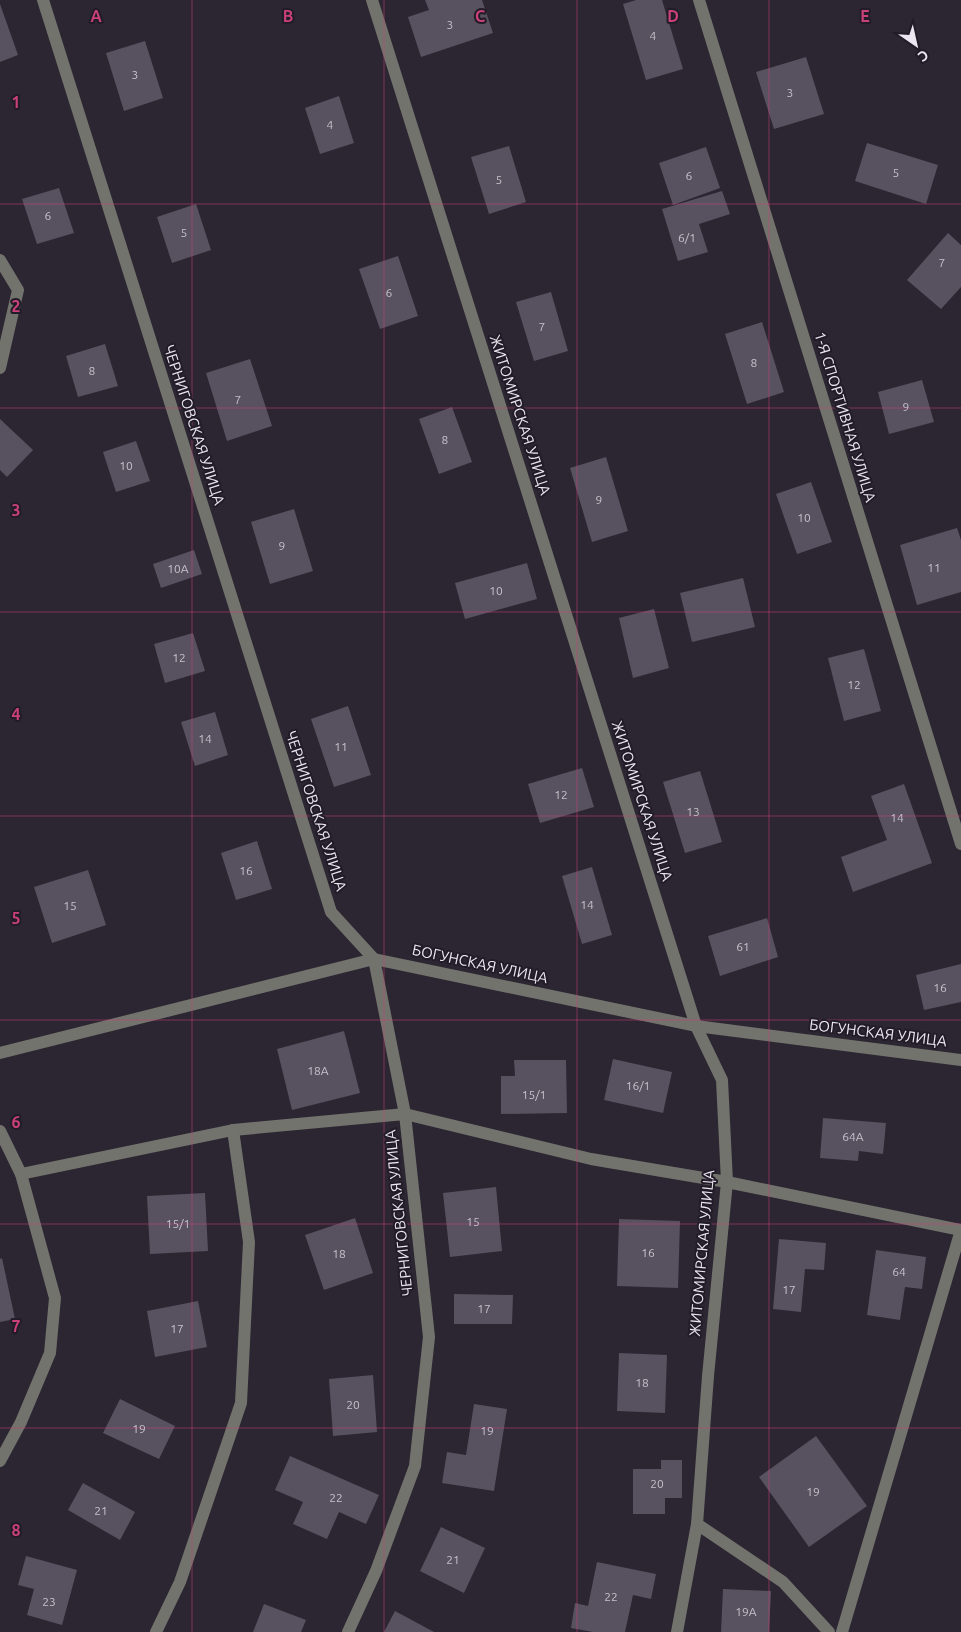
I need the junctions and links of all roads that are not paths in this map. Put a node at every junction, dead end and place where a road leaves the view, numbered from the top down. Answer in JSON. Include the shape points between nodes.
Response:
{"nodes":[{"id":1,"x":43,"y":0,"type":"edge"},
{"id":2,"x":372,"y":0,"type":"edge"},
{"id":3,"x":699,"y":0,"type":"edge"},
{"id":4,"x":0,"y":260,"type":"edge"},
{"id":5,"x":0,"y":368,"type":"edge"},
{"id":6,"x":961,"y":844,"type":"edge"},
{"id":7,"x":374,"y":959,"type":"junction"},
{"id":8,"x":696,"y":1026,"type":"junction"},
{"id":9,"x":0,"y":1053,"type":"edge"},
{"id":10,"x":961,"y":1060,"type":"edge"},
{"id":11,"x":405,"y":1114,"type":"junction"},
{"id":12,"x":233,"y":1130,"type":"junction"},
{"id":13,"x":0,"y":1131,"type":"edge"},
{"id":14,"x":21,"y":1174,"type":"junction"},
{"id":15,"x":728,"y":1182,"type":"junction"},
{"id":16,"x":961,"y":1230,"type":"edge"},
{"id":17,"x":0,"y":1461,"type":"edge"},
{"id":18,"x":697,"y":1524,"type":"junction"},
{"id":19,"x":156,"y":1632,"type":"edge"},
{"id":20,"x":348,"y":1632,"type":"edge"},
{"id":21,"x":677,"y":1632,"type":"edge"},
{"id":22,"x":829,"y":1632,"type":"edge"},
{"id":23,"x":842,"y":1632,"type":"edge"}],
"edges":[{"from":1,"to":7,"type":"street","name":"ЧЕРНИГОВСКАЯ УЛИЦА","via":[[331,912]]},
{"from":2,"to":8,"type":"street","name":"ЖИТОМИРСКАЯ УЛИЦА"},
{"from":3,"to":6,"type":"street","name":"1-Я СПОРТИВНАЯ УЛИЦА"},
{"from":4,"to":5,"type":"street","via":[[18,290]]},
{"from":7,"to":8,"type":"street","name":"БОГУНСКАЯ УЛИЦА"},
{"from":7,"to":9,"type":"street","name":"БОГУНСКАЯ УЛИЦА"},
{"from":7,"to":11,"type":"street","name":"ЧЕРНИГОВСКАЯ УЛИЦА"},
{"from":8,"to":10,"type":"street","name":"БОГУНСКАЯ УЛИЦА"},
{"from":8,"to":15,"type":"street","name":"ЖИТОМИРСКАЯ УЛИЦА","via":[[722,1080]]},
{"from":11,"to":12,"type":"street"},
{"from":11,"to":15,"type":"street","via":[[591,1159]]},
{"from":11,"to":20,"type":"street","name":"ЧЕРНИГОВСКАЯ УЛИЦА","via":[[429,1337],[415,1466],[376,1571]]},
{"from":12,"to":14,"type":"street"},
{"from":12,"to":19,"type":"street","via":[[249,1242],[241,1403],[180,1582]]},
{"from":13,"to":14,"type":"street"},
{"from":14,"to":17,"type":"street","via":[[55,1298],[50,1353],[21,1422]]},
{"from":15,"to":16,"type":"street"},
{"from":15,"to":18,"type":"street","name":"ЖИТОМИРСКАЯ УЛИЦА"},
{"from":16,"to":23,"type":"street"},
{"from":18,"to":21,"type":"street","name":"ЖИТОМИРСКАЯ УЛИЦА"},
{"from":18,"to":22,"type":"street","via":[[783,1582]]}]}
